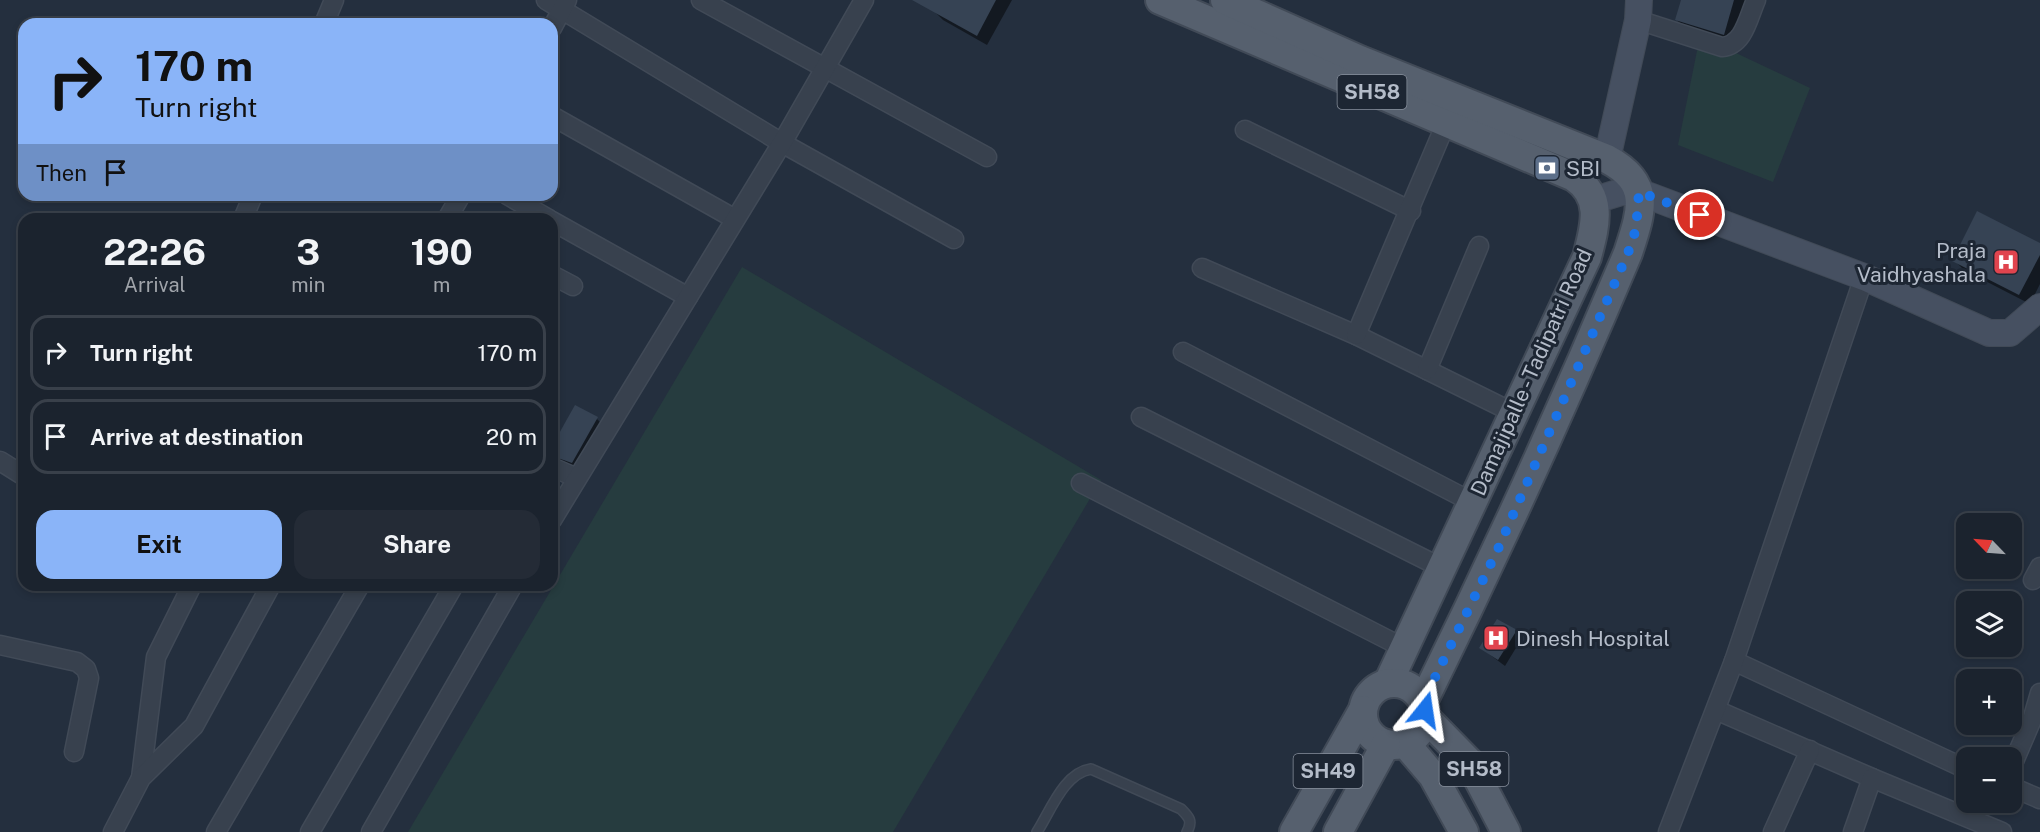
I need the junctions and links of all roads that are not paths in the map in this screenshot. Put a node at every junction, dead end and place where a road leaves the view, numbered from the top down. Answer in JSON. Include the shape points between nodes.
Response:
{"nodes":[{"id":1,"x":334,"y":0,"type":"edge"},
{"id":2,"x":546,"y":0,"type":"edge"},
{"id":3,"x":701,"y":0,"type":"edge"},
{"id":4,"x":864,"y":0,"type":"edge"},
{"id":5,"x":1160,"y":0,"type":"edge"},
{"id":6,"x":1225,"y":0,"type":"edge"},
{"id":7,"x":1756,"y":0,"type":"edge"},
{"id":8,"x":564,"y":5,"type":"edge"},
{"id":9,"x":1638,"y":10,"type":"edge"},
{"id":10,"x":326,"y":18,"type":"edge"},
{"id":11,"x":825,"y":68,"type":"junction"},
{"id":12,"x":558,"y":119,"type":"edge"},
{"id":13,"x":1446,"y":123,"type":"junction"},
{"id":14,"x":1245,"y":130,"type":"dead end"},
{"id":15,"x":782,"y":143,"type":"junction"},
{"id":16,"x":987,"y":157,"type":"dead end"},
{"id":17,"x":1606,"y":159,"type":"junction"},
{"id":18,"x":1590,"y":192,"type":"junction"},
{"id":19,"x":1639,"y":192,"type":"junction"},
{"id":20,"x":518,"y":201,"type":"edge"},
{"id":21,"x":1411,"y":211,"type":"junction"},
{"id":22,"x":539,"y":213,"type":"edge"},
{"id":23,"x":735,"y":219,"type":"junction"},
{"id":24,"x":558,"y":224,"type":"edge"},
{"id":25,"x":954,"y":239,"type":"dead end"},
{"id":26,"x":1479,"y":246,"type":"dead end"},
{"id":27,"x":1202,"y":268,"type":"dead end"},
{"id":28,"x":1864,"y":277,"type":"junction"},
{"id":29,"x":558,"y":278,"type":"edge"},
{"id":30,"x":573,"y":286,"type":"dead end"},
{"id":31,"x":688,"y":297,"type":"junction"},
{"id":32,"x":2040,"y":307,"type":"edge"},
{"id":33,"x":1356,"y":335,"type":"junction"},
{"id":34,"x":1183,"y":352,"type":"dead end"},
{"id":35,"x":1427,"y":370,"type":"junction"},
{"id":36,"x":1514,"y":413,"type":"junction"},
{"id":37,"x":1141,"y":417,"type":"dead end"},
{"id":38,"x":0,"y":461,"type":"edge"},
{"id":39,"x":558,"y":470,"type":"edge"},
{"id":40,"x":18,"y":472,"type":"edge"},
{"id":41,"x":578,"y":478,"type":"junction"},
{"id":42,"x":1081,"y":483,"type":"dead end"},
{"id":43,"x":1472,"y":502,"type":"junction"},
{"id":44,"x":558,"y":510,"type":"edge"},
{"id":45,"x":1442,"y":568,"type":"junction"},
{"id":46,"x":189,"y":591,"type":"edge"},
{"id":47,"x":269,"y":591,"type":"edge"},
{"id":48,"x":357,"y":591,"type":"edge"},
{"id":49,"x":451,"y":591,"type":"edge"},
{"id":50,"x":510,"y":591,"type":"edge"},
{"id":51,"x":0,"y":645,"type":"edge"},
{"id":52,"x":1404,"y":648,"type":"junction"},
{"id":53,"x":1734,"y":661,"type":"junction"},
{"id":54,"x":1388,"y":683,"type":"junction"},
{"id":55,"x":2040,"y":693,"type":"edge"},
{"id":56,"x":1424,"y":709,"type":"junction"},
{"id":57,"x":1363,"y":710,"type":"junction"},
{"id":58,"x":1716,"y":710,"type":"junction"},
{"id":59,"x":1396,"y":743,"type":"junction"},
{"id":60,"x":2020,"y":747,"type":"edge"},
{"id":61,"x":1810,"y":750,"type":"junction"},
{"id":62,"x":74,"y":752,"type":"dead end"},
{"id":63,"x":1956,"y":763,"type":"edge"},
{"id":64,"x":141,"y":778,"type":"junction"},
{"id":65,"x":1872,"y":778,"type":"junction"},
{"id":66,"x":2022,"y":791,"type":"edge"},
{"id":67,"x":2040,"y":799,"type":"edge"},
{"id":68,"x":113,"y":832,"type":"edge"},
{"id":69,"x":216,"y":832,"type":"edge"},
{"id":70,"x":310,"y":832,"type":"edge"},
{"id":71,"x":371,"y":832,"type":"edge"},
{"id":72,"x":1037,"y":832,"type":"edge"},
{"id":73,"x":1187,"y":832,"type":"edge"},
{"id":74,"x":1294,"y":832,"type":"edge"},
{"id":75,"x":1338,"y":832,"type":"edge"},
{"id":76,"x":1464,"y":832,"type":"edge"},
{"id":77,"x":1506,"y":832,"type":"edge"},
{"id":78,"x":1668,"y":832,"type":"edge"},
{"id":79,"x":1773,"y":832,"type":"edge"},
{"id":80,"x":1853,"y":832,"type":"edge"},
{"id":81,"x":2002,"y":832,"type":"edge"}],
"edges":[{"from":1,"to":10,"type":"street"},
{"from":2,"to":8,"type":"street"},
{"from":3,"to":11,"type":"street"},
{"from":4,"to":11,"type":"street"},
{"from":5,"to":13,"type":"main road","number":"SH58"},
{"from":6,"to":17,"type":"main road","number":"SH58","via":[[1360,60]]},
{"from":7,"to":9,"type":"street","via":[[1739,40],[1722,47]]},
{"from":8,"to":15,"type":"street"},
{"from":9,"to":17,"type":"street"},
{"from":11,"to":15,"type":"street"},
{"from":11,"to":16,"type":"street"},
{"from":12,"to":23,"type":"street"},
{"from":13,"to":18,"type":"main road","number":"SH58"},
{"from":13,"to":21,"type":"street"},
{"from":14,"to":21,"type":"street"},
{"from":15,"to":23,"type":"street"},
{"from":15,"to":25,"type":"street"},
{"from":17,"to":18,"type":"street"},
{"from":17,"to":19,"type":"main road","number":"SH58","via":[[1633,176]]},
{"from":18,"to":19,"type":"street"},
{"from":18,"to":36,"type":"main road","name":"Damajipalle - Tadipatri Road","via":[[1596,223],[1587,256]]},
{"from":19,"to":28,"type":"street"},
{"from":19,"to":56,"type":"main road","name":"Damajipalle - Tadipatri Road","number":"SH58","via":[[1636,229],[1628,253],[1568,395]]},
{"from":20,"to":22,"type":"street"},
{"from":21,"to":33,"type":"street"},
{"from":23,"to":31,"type":"street"},
{"from":24,"to":31,"type":"street"},
{"from":26,"to":35,"type":"street"},
{"from":27,"to":33,"type":"street"},
{"from":28,"to":32,"type":"street","via":[[1989,333],[2010,333]]},
{"from":28,"to":53,"type":"street"},
{"from":29,"to":30,"type":"street"},
{"from":31,"to":41,"type":"street"},
{"from":33,"to":35,"type":"street"},
{"from":34,"to":43,"type":"street"},
{"from":35,"to":36,"type":"street"},
{"from":36,"to":43,"type":"main road","name":"Damajipalle - Tadipatri Road"},
{"from":37,"to":45,"type":"street"},
{"from":38,"to":40,"type":"street"},
{"from":39,"to":41,"type":"street"},
{"from":41,"to":44,"type":"street"},
{"from":42,"to":52,"type":"street"},
{"from":43,"to":45,"type":"main road","name":"Damajipalle - Tadipatri Road"},
{"from":45,"to":52,"type":"main road","name":"Damajipalle - Tadipatri Road"},
{"from":46,"to":64,"type":"street","via":[[156,657]]},
{"from":47,"to":64,"type":"street","via":[[194,726]]},
{"from":48,"to":69,"type":"street"},
{"from":49,"to":70,"type":"street"},
{"from":50,"to":71,"type":"street"},
{"from":51,"to":62,"type":"street","via":[[77,662],[86,669],[89,678]]},
{"from":52,"to":54,"type":"main road","name":"Damajipalle - Tadipatri Road"},
{"from":53,"to":58,"type":"street"},
{"from":53,"to":63,"type":"street"},
{"from":54,"to":56,"type":"main road","number":"SH58","via":[[1406,684],[1418,694]]},
{"from":54,"to":57,"type":"main road","name":"Damajipalle - Tadipatri Road","via":[[1371,693]]},
{"from":55,"to":60,"type":"street"},
{"from":56,"to":59,"type":"main road","name":"Damajipalle - Tadipatri Road","number":"SH58","via":[[1419,732]]},
{"from":56,"to":77,"type":"main road","number":"SH58","via":[[1470,763]]},
{"from":57,"to":59,"type":"main road","number":"SH58","via":[[1366,728],[1378,740]]},
{"from":57,"to":74,"type":"main road","number":"SH49"},
{"from":58,"to":61,"type":"street"},
{"from":58,"to":78,"type":"street"},
{"from":59,"to":75,"type":"main road","number":"SH49"},
{"from":59,"to":76,"type":"main road","number":"SH58","via":[[1433,776]]},
{"from":61,"to":65,"type":"street"},
{"from":61,"to":79,"type":"street"},
{"from":64,"to":68,"type":"street"},
{"from":65,"to":80,"type":"street"},
{"from":65,"to":81,"type":"street"},
{"from":66,"to":67,"type":"street"},
{"from":72,"to":73,"type":"lane","via":[[1069,781],[1079,771],[1091,769],[1181,809],[1189,816],[1191,825]]}]}
